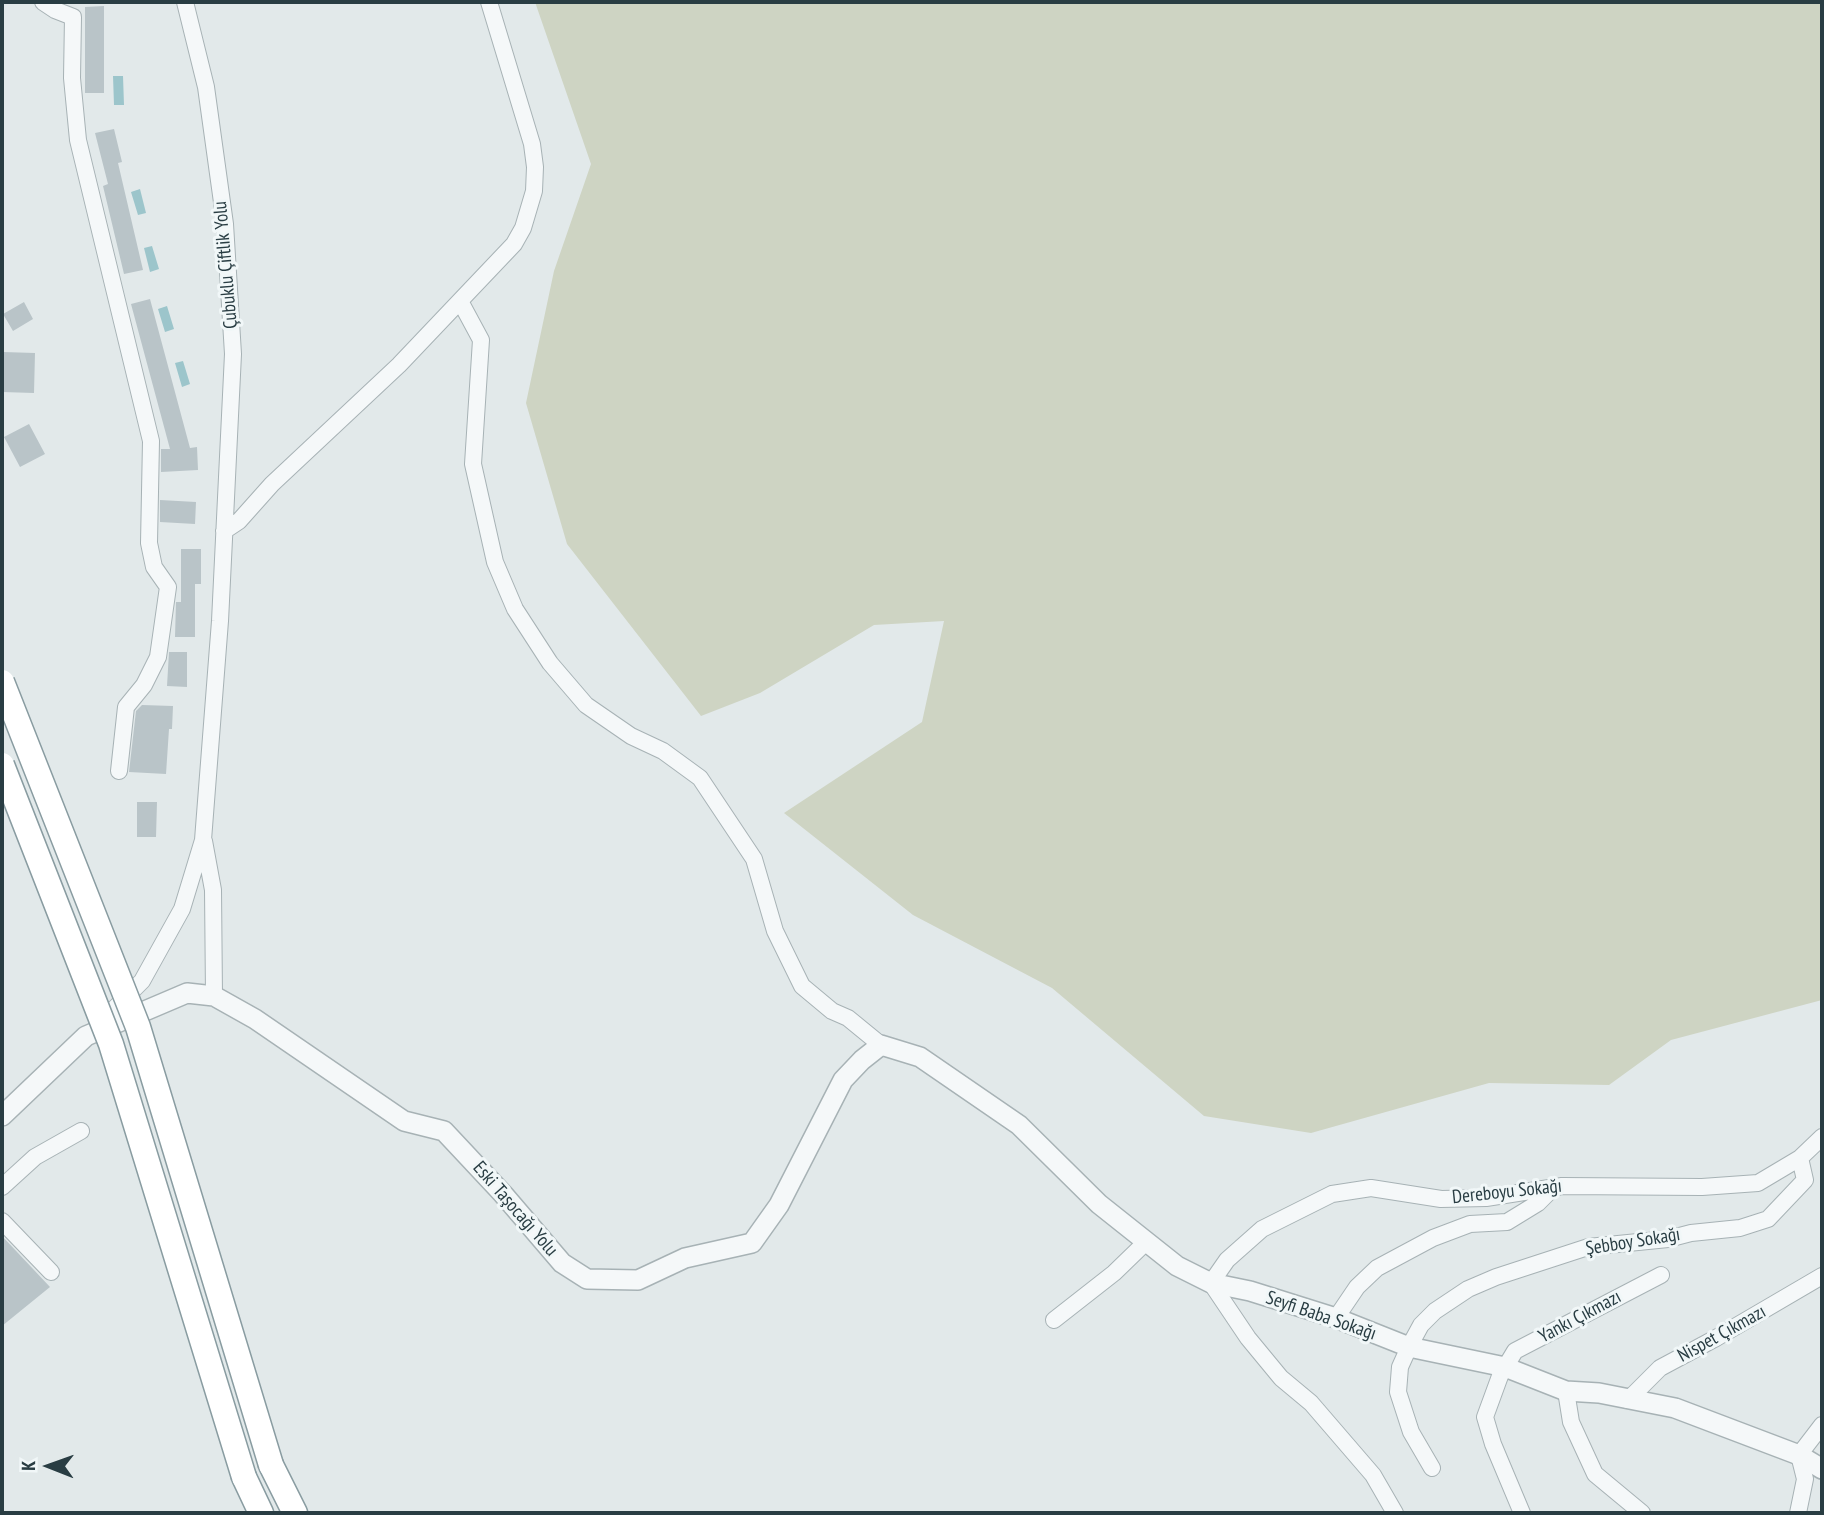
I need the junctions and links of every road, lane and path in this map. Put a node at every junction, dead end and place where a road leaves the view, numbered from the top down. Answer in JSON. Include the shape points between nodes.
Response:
{"nodes":[{"id":1,"x":43,"y":2,"type":"edge"},
{"id":2,"x":185,"y":2,"type":"edge"},
{"id":3,"x":489,"y":2,"type":"edge"},
{"id":4,"x":460,"y":301,"type":"junction"},
{"id":5,"x":224,"y":531,"type":"junction"},
{"id":6,"x":2,"y":682,"type":"edge"},
{"id":7,"x":2,"y":765,"type":"edge"},
{"id":8,"x":119,"y":771,"type":"dead end"},
{"id":9,"x":203,"y":840,"type":"junction"},
{"id":10,"x":214,"y":996,"type":"junction"},
{"id":11,"x":86,"y":1036,"type":"junction"},
{"id":12,"x":880,"y":1045,"type":"junction"},
{"id":13,"x":2,"y":1115,"type":"edge"},
{"id":14,"x":82,"y":1131,"type":"dead end"},
{"id":15,"x":1822,"y":1137,"type":"edge"},
{"id":16,"x":1800,"y":1158,"type":"junction"},
{"id":17,"x":1562,"y":1186,"type":"junction"},
{"id":18,"x":2,"y":1187,"type":"edge"},
{"id":19,"x":2,"y":1221,"type":"edge"},
{"id":20,"x":1146,"y":1241,"type":"junction"},
{"id":21,"x":51,"y":1272,"type":"dead end"},
{"id":22,"x":1661,"y":1275,"type":"dead end"},
{"id":23,"x":1822,"y":1276,"type":"edge"},
{"id":24,"x":1211,"y":1283,"type":"junction"},
{"id":25,"x":1336,"y":1318,"type":"junction"},
{"id":26,"x":1054,"y":1320,"type":"dead end"},
{"id":27,"x":1409,"y":1347,"type":"junction"},
{"id":28,"x":1505,"y":1367,"type":"junction"},
{"id":29,"x":1566,"y":1391,"type":"junction"},
{"id":30,"x":1628,"y":1400,"type":"junction"},
{"id":31,"x":1822,"y":1424,"type":"edge"},
{"id":32,"x":1799,"y":1455,"type":"junction"},
{"id":33,"x":1432,"y":1468,"type":"dead end"},
{"id":34,"x":1822,"y":1469,"type":"edge"},
{"id":35,"x":261,"y":1513,"type":"edge"},
{"id":36,"x":295,"y":1513,"type":"edge"},
{"id":37,"x":1395,"y":1513,"type":"edge"},
{"id":38,"x":1522,"y":1513,"type":"edge"},
{"id":39,"x":1642,"y":1513,"type":"edge"},
{"id":40,"x":1798,"y":1513,"type":"edge"}],
"edges":[{"from":1,"to":8,"type":"street","via":[[73,17],[78,140],[151,441],[149,543],[154,567],[168,587],[158,657],[126,707]]},
{"from":2,"to":5,"type":"street","name":"Çubuklu Çiftlik Yolu","via":[[206,87],[225,224],[233,354]]},
{"from":3,"to":4,"type":"street","via":[[532,144],[534,191],[514,244]]},
{"from":4,"to":5,"type":"street","via":[[272,484],[239,522]]},
{"from":4,"to":12,"type":"street","via":[[481,340],[473,464],[495,562],[515,609],[550,663],[586,705],[699,778],[754,859],[775,931],[802,986]]},
{"from":5,"to":9,"type":"street","name":"Çubuklu Çiftlik Yolu"},
{"from":6,"to":36,"type":"highway","bridge":true,"via":[[138,1027],[271,1465]]},
{"from":7,"to":35,"type":"highway","bridge":true,"via":[[111,1044],[244,1476]]},
{"from":9,"to":10,"type":"street","via":[[213,890]]},
{"from":9,"to":11,"type":"street","via":[[182,909],[142,981]]},
{"from":10,"to":11,"type":"street","name":"Eski Taşocağı Yolu","via":[[187,993]]},
{"from":10,"to":12,"type":"street","name":"Eski Taşocağı Yolu","via":[[256,1019],[404,1121],[444,1131],[562,1263],[587,1279],[638,1280],[685,1258],[752,1243],[779,1205],[843,1080]]},
{"from":11,"to":13,"type":"street"},
{"from":12,"to":20,"type":"street","name":"Seyfi Baba Sokağı","via":[[920,1058],[1019,1125],[1099,1204]]},
{"from":14,"to":18,"type":"street","via":[[35,1157]]},
{"from":15,"to":16,"type":"street","name":"Dereboyu Sokağı"},
{"from":16,"to":17,"type":"street","name":"Dereboyu Sokağı","via":[[1758,1183]]},
{"from":16,"to":27,"type":"street","name":"Şebboy Sokağı","via":[[1805,1180],[1768,1219],[1668,1240],[1588,1247],[1496,1277],[1435,1311]]},
{"from":17,"to":24,"type":"street","name":"Dereboyu Sokağı","via":[[1486,1198],[1441,1199],[1371,1188],[1332,1194],[1262,1229]]},
{"from":17,"to":25,"type":"street","via":[[1507,1222],[1470,1224],[1377,1268]]},
{"from":19,"to":21,"type":"street"},
{"from":20,"to":24,"type":"street","name":"Seyfi Baba Sokağı","via":[[1177,1266]]},
{"from":20,"to":26,"type":"street"},
{"from":22,"to":28,"type":"street","name":"Yankı Çıkmazı","via":[[1516,1351]]},
{"from":23,"to":30,"type":"street","name":"Nispet Çıkmazı","via":[[1660,1368]]},
{"from":24,"to":25,"type":"street","name":"Seyfi Baba Sokağı"},
{"from":24,"to":37,"type":"street","via":[[1264,1358],[1373,1475]]},
{"from":25,"to":27,"type":"street","name":"Seyfi Baba Sokağı"},
{"from":27,"to":28,"type":"street","name":"Seyfi Baba Sokağı"},
{"from":27,"to":33,"type":"street","via":[[1400,1367],[1398,1392],[1410,1432]]},
{"from":28,"to":29,"type":"street","name":"Seyfi Baba Sokağı"},
{"from":28,"to":38,"type":"street","via":[[1485,1417]]},
{"from":29,"to":30,"type":"street","name":"Seyfi Baba Sokağı"},
{"from":29,"to":39,"type":"street","via":[[1571,1422],[1595,1474]]},
{"from":30,"to":32,"type":"street","name":"Seyfi Baba Sokağı","via":[[1675,1408]]},
{"from":31,"to":32,"type":"street"},
{"from":32,"to":34,"type":"street","name":"Seyfi Baba Sokağı"},
{"from":32,"to":40,"type":"street","via":[[1805,1479]]}]}
